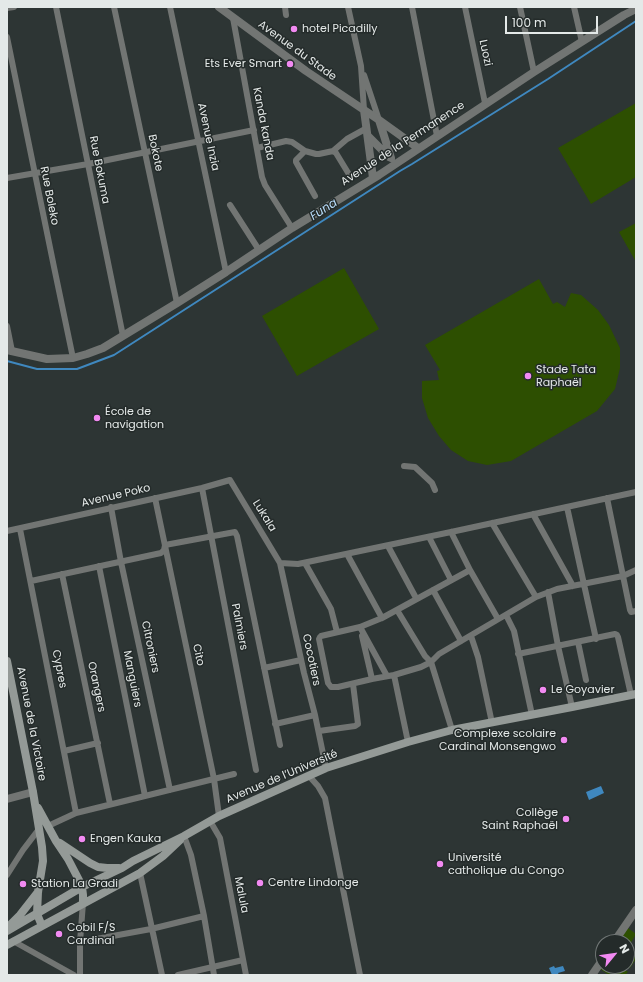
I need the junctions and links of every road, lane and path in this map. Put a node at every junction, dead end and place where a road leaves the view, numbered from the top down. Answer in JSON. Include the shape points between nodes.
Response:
{"nodes":[{"id":1,"x":14,"y":7,"type":"edge"},
{"id":2,"x":56,"y":7,"type":"edge"},
{"id":3,"x":114,"y":7,"type":"edge"},
{"id":4,"x":170,"y":7,"type":"edge"},
{"id":5,"x":219,"y":7,"type":"edge"},
{"id":6,"x":285,"y":7,"type":"edge"},
{"id":7,"x":348,"y":7,"type":"edge"},
{"id":8,"x":412,"y":7,"type":"edge"},
{"id":9,"x":465,"y":7,"type":"edge"},
{"id":10,"x":520,"y":7,"type":"edge"},
{"id":11,"x":574,"y":7,"type":"edge"},
{"id":12,"x":7,"y":8,"type":"edge"},
{"id":13,"x":636,"y":9,"type":"edge"},
{"id":14,"x":624,"y":11,"type":"edge"},
{"id":15,"x":286,"y":15,"type":"dead end"},
{"id":16,"x":233,"y":18,"type":"junction"},
{"id":17,"x":7,"y":37,"type":"edge"},
{"id":18,"x":582,"y":42,"type":"junction"},
{"id":19,"x":360,"y":66,"type":"junction"},
{"id":20,"x":534,"y":72,"type":"junction"},
{"id":21,"x":486,"y":103,"type":"junction"},
{"id":22,"x":364,"y":110,"type":"junction"},
{"id":23,"x":379,"y":120,"type":"junction"},
{"id":24,"x":254,"y":130,"type":"junction"},
{"id":25,"x":367,"y":132,"type":"junction"},
{"id":26,"x":437,"y":136,"type":"junction"},
{"id":27,"x":198,"y":141,"type":"junction"},
{"id":28,"x":257,"y":148,"type":"junction"},
{"id":29,"x":418,"y":148,"type":"junction"},
{"id":30,"x":305,"y":151,"type":"junction"},
{"id":31,"x":333,"y":151,"type":"junction"},
{"id":32,"x":145,"y":152,"type":"junction"},
{"id":33,"x":393,"y":161,"type":"junction"},
{"id":34,"x":88,"y":164,"type":"junction"},
{"id":35,"x":35,"y":173,"type":"junction"},
{"id":36,"x":350,"y":176,"type":"dead end"},
{"id":37,"x":7,"y":178,"type":"edge"},
{"id":38,"x":373,"y":178,"type":"junction"},
{"id":39,"x":315,"y":196,"type":"dead end"},
{"id":40,"x":230,"y":205,"type":"dead end"},
{"id":41,"x":292,"y":228,"type":"junction"},
{"id":42,"x":259,"y":250,"type":"junction"},
{"id":43,"x":226,"y":272,"type":"junction"},
{"id":44,"x":177,"y":303,"type":"junction"},
{"id":45,"x":7,"y":326,"type":"edge"},
{"id":46,"x":122,"y":336,"type":"junction"},
{"id":47,"x":9,"y":351,"type":"edge"},
{"id":48,"x":73,"y":358,"type":"junction"},
{"id":49,"x":404,"y":466,"type":"dead end"},
{"id":50,"x":230,"y":480,"type":"joint"},
{"id":51,"x":202,"y":488,"type":"junction"},
{"id":52,"x":434,"y":490,"type":"dead end"},
{"id":53,"x":636,"y":492,"type":"edge"},
{"id":54,"x":155,"y":498,"type":"junction"},
{"id":55,"x":607,"y":498,"type":"junction"},
{"id":56,"x":111,"y":507,"type":"junction"},
{"id":57,"x":567,"y":507,"type":"junction"},
{"id":58,"x":533,"y":514,"type":"junction"},
{"id":59,"x":492,"y":523,"type":"junction"},
{"id":60,"x":20,"y":529,"type":"junction"},
{"id":61,"x":7,"y":531,"type":"edge"},
{"id":62,"x":451,"y":532,"type":"junction"},
{"id":63,"x":212,"y":537,"type":"junction"},
{"id":64,"x":429,"y":537,"type":"junction"},
{"id":65,"x":165,"y":545,"type":"junction"},
{"id":66,"x":388,"y":546,"type":"junction"},
{"id":67,"x":347,"y":554,"type":"junction"},
{"id":68,"x":121,"y":562,"type":"junction"},
{"id":69,"x":280,"y":563,"type":"junction"},
{"id":70,"x":305,"y":563,"type":"junction"},
{"id":71,"x":99,"y":566,"type":"junction"},
{"id":72,"x":470,"y":570,"type":"junction"},
{"id":73,"x":636,"y":570,"type":"edge"},
{"id":74,"x":62,"y":574,"type":"junction"},
{"id":75,"x":623,"y":576,"type":"junction"},
{"id":76,"x":451,"y":580,"type":"junction"},
{"id":77,"x":31,"y":581,"type":"junction"},
{"id":78,"x":584,"y":584,"type":"junction"},
{"id":79,"x":573,"y":586,"type":"junction"},
{"id":80,"x":433,"y":590,"type":"junction"},
{"id":81,"x":548,"y":592,"type":"junction"},
{"id":82,"x":536,"y":597,"type":"junction"},
{"id":83,"x":416,"y":598,"type":"junction"},
{"id":84,"x":397,"y":610,"type":"junction"},
{"id":85,"x":636,"y":611,"type":"edge"},
{"id":86,"x":506,"y":615,"type":"junction"},
{"id":87,"x":382,"y":618,"type":"junction"},
{"id":88,"x":498,"y":619,"type":"junction"},
{"id":89,"x":360,"y":627,"type":"junction"},
{"id":90,"x":337,"y":632,"type":"junction"},
{"id":91,"x":471,"y":636,"type":"junction"},
{"id":92,"x":596,"y":639,"type":"junction"},
{"id":93,"x":461,"y":641,"type":"junction"},
{"id":94,"x":578,"y":642,"type":"junction"},
{"id":95,"x":558,"y":646,"type":"junction"},
{"id":96,"x":518,"y":654,"type":"junction"},
{"id":97,"x":301,"y":660,"type":"junction"},
{"id":98,"x":7,"y":661,"type":"edge"},
{"id":99,"x":431,"y":662,"type":"junction"},
{"id":100,"x":264,"y":668,"type":"junction"},
{"id":101,"x":391,"y":676,"type":"junction"},
{"id":102,"x":372,"y":679,"type":"junction"},
{"id":103,"x":586,"y":680,"type":"dead end"},
{"id":104,"x":353,"y":684,"type":"junction"},
{"id":105,"x":633,"y":695,"type":"edge"},
{"id":106,"x":572,"y":707,"type":"junction"},
{"id":107,"x":315,"y":715,"type":"junction"},
{"id":108,"x":532,"y":715,"type":"junction"},
{"id":109,"x":492,"y":723,"type":"junction"},
{"id":110,"x":275,"y":724,"type":"junction"},
{"id":111,"x":452,"y":730,"type":"junction"},
{"id":112,"x":319,"y":731,"type":"junction"},
{"id":113,"x":408,"y":742,"type":"junction"},
{"id":114,"x":98,"y":743,"type":"junction"},
{"id":115,"x":280,"y":745,"type":"dead end"},
{"id":116,"x":64,"y":751,"type":"junction"},
{"id":117,"x":325,"y":764,"type":"junction"},
{"id":118,"x":256,"y":770,"type":"dead end"},
{"id":119,"x":234,"y":774,"type":"dead end"},
{"id":120,"x":309,"y":776,"type":"junction"},
{"id":121,"x":214,"y":779,"type":"junction"},
{"id":122,"x":170,"y":790,"type":"junction"},
{"id":123,"x":34,"y":796,"type":"junction"},
{"id":124,"x":145,"y":796,"type":"junction"},
{"id":125,"x":7,"y":798,"type":"edge"},
{"id":126,"x":110,"y":804,"type":"junction"},
{"id":127,"x":76,"y":813,"type":"junction"},
{"id":128,"x":218,"y":816,"type":"junction"},
{"id":129,"x":210,"y":821,"type":"junction"},
{"id":130,"x":48,"y":826,"type":"junction"},
{"id":131,"x":39,"y":829,"type":"junction"},
{"id":132,"x":184,"y":836,"type":"junction"},
{"id":133,"x":56,"y":841,"type":"junction"},
{"id":134,"x":122,"y":868,"type":"junction"},
{"id":135,"x":140,"y":873,"type":"junction"},
{"id":136,"x":7,"y":875,"type":"edge"},
{"id":137,"x":82,"y":887,"type":"junction"},
{"id":138,"x":38,"y":892,"type":"junction"},
{"id":139,"x":83,"y":903,"type":"junction"},
{"id":140,"x":636,"y":910,"type":"edge"},
{"id":141,"x":37,"y":914,"type":"junction"},
{"id":142,"x":204,"y":916,"type":"junction"},
{"id":143,"x":42,"y":926,"type":"junction"},
{"id":144,"x":7,"y":929,"type":"edge"},
{"id":145,"x":151,"y":929,"type":"junction"},
{"id":146,"x":620,"y":934,"type":"edge"},
{"id":147,"x":80,"y":942,"type":"junction"},
{"id":148,"x":10,"y":943,"type":"edge"},
{"id":149,"x":243,"y":960,"type":"junction"},
{"id":150,"x":213,"y":967,"type":"junction"},
{"id":151,"x":74,"y":975,"type":"edge"},
{"id":152,"x":80,"y":975,"type":"edge"},
{"id":153,"x":162,"y":975,"type":"edge"},
{"id":154,"x":181,"y":975,"type":"edge"},
{"id":155,"x":214,"y":975,"type":"edge"},
{"id":156,"x":246,"y":975,"type":"edge"},
{"id":157,"x":360,"y":975,"type":"edge"}],
"edges":[{"from":1,"to":12,"type":"street"},
{"from":2,"to":34,"type":"street","name":"Rue Bokuma"},
{"from":3,"to":32,"type":"street","name":"Bokote"},
{"from":4,"to":27,"type":"street","name":"Avenue Inzia"},
{"from":5,"to":16,"type":"street","name":"Avenue du Stade"},
{"from":6,"to":15,"type":"street"},
{"from":7,"to":19,"type":"street"},
{"from":8,"to":26,"type":"street"},
{"from":9,"to":21,"type":"street","name":"Luozi"},
{"from":10,"to":20,"type":"street"},
{"from":11,"to":18,"type":"street"},
{"from":13,"to":14,"type":"street","name":"Avenue de la Permanence"},
{"from":14,"to":18,"type":"street","name":"Avenue de la Permanence"},
{"from":16,"to":22,"type":"street","name":"Avenue du Stade","via":[[306,72]]},
{"from":16,"to":24,"type":"street","name":"Kanda kanda"},
{"from":17,"to":35,"type":"street","name":"Rue Boleko"},
{"from":18,"to":20,"type":"street","name":"Avenue de la Permanence"},
{"from":19,"to":22,"type":"street"},
{"from":19,"to":23,"type":"street"},
{"from":20,"to":21,"type":"street","name":"Avenue de la Permanence"},
{"from":21,"to":26,"type":"street","name":"Avenue de la Permanence"},
{"from":22,"to":23,"type":"street","name":"Avenue du Stade"},
{"from":22,"to":25,"type":"street"},
{"from":23,"to":29,"type":"street","name":"Avenue du Stade"},
{"from":23,"to":33,"type":"street"},
{"from":24,"to":27,"type":"street"},
{"from":24,"to":28,"type":"street","name":"Kanda kanda"},
{"from":25,"to":31,"type":"street","via":[[347,139]]},
{"from":25,"to":33,"type":"street"},
{"from":25,"to":38,"type":"street"},
{"from":26,"to":29,"type":"street","name":"Avenue de la Permanence"},
{"from":27,"to":32,"type":"street"},
{"from":27,"to":43,"type":"street","name":"Avenue Inzia"},
{"from":28,"to":30,"type":"street","via":[[286,141]]},
{"from":28,"to":41,"type":"street","name":"Kanda kanda","via":[[265,185]]},
{"from":29,"to":33,"type":"street","name":"Avenue de la Permanence"},
{"from":30,"to":31,"type":"street","via":[[319,154]]},
{"from":30,"to":39,"type":"street","via":[[296,162]]},
{"from":31,"to":36,"type":"street"},
{"from":32,"to":34,"type":"street"},
{"from":32,"to":44,"type":"street","name":"Bokote"},
{"from":33,"to":38,"type":"street","name":"Avenue de la Permanence"},
{"from":34,"to":35,"type":"street"},
{"from":34,"to":46,"type":"street","name":"Rue Bokuma"},
{"from":35,"to":37,"type":"street"},
{"from":35,"to":48,"type":"street","name":"Rue Boleko"},
{"from":38,"to":41,"type":"street","name":"Avenue de la Permanence"},
{"from":40,"to":42,"type":"street"},
{"from":41,"to":42,"type":"street","name":"Avenue de la Permanence"},
{"from":42,"to":43,"type":"street","name":"Avenue de la Permanence"},
{"from":43,"to":44,"type":"street","name":"Avenue de la Permanence"},
{"from":44,"to":46,"type":"street","name":"Avenue de la Permanence"},
{"from":45,"to":47,"type":"street"},
{"from":46,"to":48,"type":"street","name":"Avenue de la Permanence","via":[[103,348]]},
{"from":47,"to":48,"type":"street","name":"Avenue de la Permanence","via":[[47,359]]},
{"from":49,"to":52,"type":"street","via":[[415,467],[432,483]]},
{"from":50,"to":51,"type":"street","name":"Avenue Poko"},
{"from":50,"to":69,"type":"street","name":"Lukala"},
{"from":51,"to":54,"type":"street","name":"Avenue Poko"},
{"from":51,"to":63,"type":"street","name":"Palmiers"},
{"from":53,"to":55,"type":"street"},
{"from":54,"to":56,"type":"street","name":"Avenue Poko"},
{"from":54,"to":65,"type":"street","name":"Cito"},
{"from":55,"to":57,"type":"street"},
{"from":55,"to":75,"type":"street"},
{"from":56,"to":60,"type":"street","name":"Avenue Poko"},
{"from":56,"to":68,"type":"street","name":"Citroniers"},
{"from":57,"to":58,"type":"street"},
{"from":57,"to":78,"type":"street"},
{"from":58,"to":59,"type":"street"},
{"from":58,"to":79,"type":"street"},
{"from":59,"to":62,"type":"street"},
{"from":59,"to":82,"type":"street"},
{"from":60,"to":61,"type":"street","name":"Avenue Poko"},
{"from":60,"to":77,"type":"street","name":"Cypres"},
{"from":62,"to":64,"type":"street"},
{"from":62,"to":72,"type":"street"},
{"from":63,"to":65,"type":"street"},
{"from":63,"to":100,"type":"street","via":[[234,532],[236,534]]},
{"from":63,"to":118,"type":"street","name":"Palmiers"},
{"from":64,"to":66,"type":"street"},
{"from":64,"to":76,"type":"street"},
{"from":65,"to":68,"type":"street","via":[[161,553]]},
{"from":65,"to":121,"type":"street","name":"Cito"},
{"from":66,"to":67,"type":"street"},
{"from":66,"to":83,"type":"street"},
{"from":67,"to":70,"type":"street"},
{"from":67,"to":87,"type":"street"},
{"from":68,"to":71,"type":"street"},
{"from":68,"to":122,"type":"street","name":"Citroniers"},
{"from":69,"to":70,"type":"street"},
{"from":69,"to":97,"type":"street","name":"Cocotiers"},
{"from":70,"to":90,"type":"street","via":[[331,609]]},
{"from":71,"to":74,"type":"street"},
{"from":71,"to":124,"type":"street","name":"Manguiers"},
{"from":72,"to":76,"type":"street"},
{"from":72,"to":88,"type":"street"},
{"from":73,"to":75,"type":"street"},
{"from":74,"to":77,"type":"street"},
{"from":74,"to":114,"type":"street","name":"Orangers"},
{"from":75,"to":78,"type":"street"},
{"from":75,"to":85,"type":"street","via":[[630,610]]},
{"from":76,"to":80,"type":"street"},
{"from":77,"to":116,"type":"street","name":"Cypres"},
{"from":78,"to":79,"type":"street"},
{"from":78,"to":92,"type":"street"},
{"from":79,"to":81,"type":"street"},
{"from":80,"to":83,"type":"street"},
{"from":80,"to":93,"type":"street"},
{"from":81,"to":82,"type":"street"},
{"from":81,"to":95,"type":"street"},
{"from":82,"to":86,"type":"street"},
{"from":83,"to":84,"type":"street"},
{"from":84,"to":87,"type":"street"},
{"from":84,"to":99,"type":"street"},
{"from":86,"to":88,"type":"street"},
{"from":86,"to":96,"type":"street","via":[[514,631]]},
{"from":87,"to":89,"type":"street"},
{"from":88,"to":91,"type":"street"},
{"from":89,"to":90,"type":"street"},
{"from":89,"to":101,"type":"street"},
{"from":89,"to":102,"type":"street"},
{"from":90,"to":104,"type":"street","via":[[321,636],[319,639],[328,683],[332,688]]},
{"from":91,"to":93,"type":"street"},
{"from":91,"to":109,"type":"street"},
{"from":92,"to":94,"type":"street"},
{"from":92,"to":105,"type":"street","via":[[617,635]]},
{"from":93,"to":99,"type":"street"},
{"from":94,"to":95,"type":"street"},
{"from":94,"to":103,"type":"street"},
{"from":95,"to":96,"type":"street"},
{"from":95,"to":106,"type":"street"},
{"from":96,"to":108,"type":"street"},
{"from":97,"to":100,"type":"street"},
{"from":97,"to":107,"type":"street","name":"Cocotiers"},
{"from":98,"to":123,"type":"main road","name":"Avenue de la Victoire"},
{"from":99,"to":101,"type":"street","via":[[421,668]]},
{"from":99,"to":111,"type":"street"},
{"from":100,"to":110,"type":"street"},
{"from":101,"to":102,"type":"street"},
{"from":101,"to":113,"type":"street"},
{"from":102,"to":104,"type":"street"},
{"from":104,"to":112,"type":"street","via":[[358,724]]},
{"from":105,"to":106,"type":"main road","name":"Avenue de l’Université"},
{"from":106,"to":108,"type":"main road","name":"Avenue de l’Université"},
{"from":107,"to":110,"type":"street"},
{"from":107,"to":112,"type":"street","name":"Cocotiers"},
{"from":108,"to":109,"type":"main road","name":"Avenue de l’Université"},
{"from":109,"to":111,"type":"main road","name":"Avenue de l’Université"},
{"from":110,"to":115,"type":"street"},
{"from":111,"to":113,"type":"main road","name":"Avenue de l’Université"},
{"from":112,"to":117,"type":"street","name":"Cocotiers"},
{"from":113,"to":117,"type":"main road","name":"Avenue de l’Université"},
{"from":114,"to":116,"type":"street"},
{"from":114,"to":126,"type":"street","name":"Orangers"},
{"from":116,"to":127,"type":"street","name":"Cypres"},
{"from":117,"to":120,"type":"main road","name":"Avenue de l’Université"},
{"from":119,"to":121,"type":"street"},
{"from":120,"to":128,"type":"main road","name":"Avenue de l’Université"},
{"from":120,"to":157,"type":"street","via":[[325,798]]},
{"from":121,"to":122,"type":"street"},
{"from":121,"to":128,"type":"street","name":"Cito"},
{"from":122,"to":124,"type":"street"},
{"from":123,"to":125,"type":"street"},
{"from":123,"to":130,"type":"main road"},
{"from":123,"to":131,"type":"main road","name":"Avenue de la Victoire"},
{"from":124,"to":126,"type":"street"},
{"from":126,"to":127,"type":"street"},
{"from":127,"to":130,"type":"street"},
{"from":128,"to":129,"type":"main road","name":"Avenue de l’Université"},
{"from":129,"to":132,"type":"main road","name":"Avenue de l’Université"},
{"from":129,"to":149,"type":"street","name":"Malula","via":[[220,838]]},
{"from":130,"to":133,"type":"main road"},
{"from":131,"to":136,"type":"street"},
{"from":131,"to":138,"type":"main road","name":"Avenue de la Victoire","via":[[43,861]]},
{"from":132,"to":134,"type":"main road","name":"Avenue de l’Université"},
{"from":132,"to":135,"type":"main road"},
{"from":132,"to":142,"type":"street","via":[[191,855]]},
{"from":133,"to":134,"type":"main road","via":[[94,865]]},
{"from":133,"to":137,"type":"main road"},
{"from":134,"to":137,"type":"main road","name":"Avenue de l’Université"},
{"from":135,"to":139,"type":"main road"},
{"from":135,"to":145,"type":"street"},
{"from":137,"to":139,"type":"main road"},
{"from":137,"to":141,"type":"main road","name":"Avenue de l’Université"},
{"from":138,"to":141,"type":"main road","name":"Avenue de la Victoire"},
{"from":138,"to":144,"type":"main road"},
{"from":139,"to":143,"type":"main road"},
{"from":139,"to":147,"type":"street"},
{"from":140,"to":146,"type":"street"},
{"from":141,"to":143,"type":"main road"},
{"from":141,"to":144,"type":"main road","name":"Avenue de l’Université"},
{"from":142,"to":145,"type":"street"},
{"from":142,"to":150,"type":"street"},
{"from":143,"to":148,"type":"main road"},
{"from":145,"to":147,"type":"street"},
{"from":145,"to":153,"type":"street"},
{"from":147,"to":152,"type":"street"},
{"from":148,"to":151,"type":"street"},
{"from":149,"to":150,"type":"street"},
{"from":149,"to":156,"type":"street","name":"Malula"},
{"from":150,"to":154,"type":"street"},
{"from":150,"to":155,"type":"street"}]}
